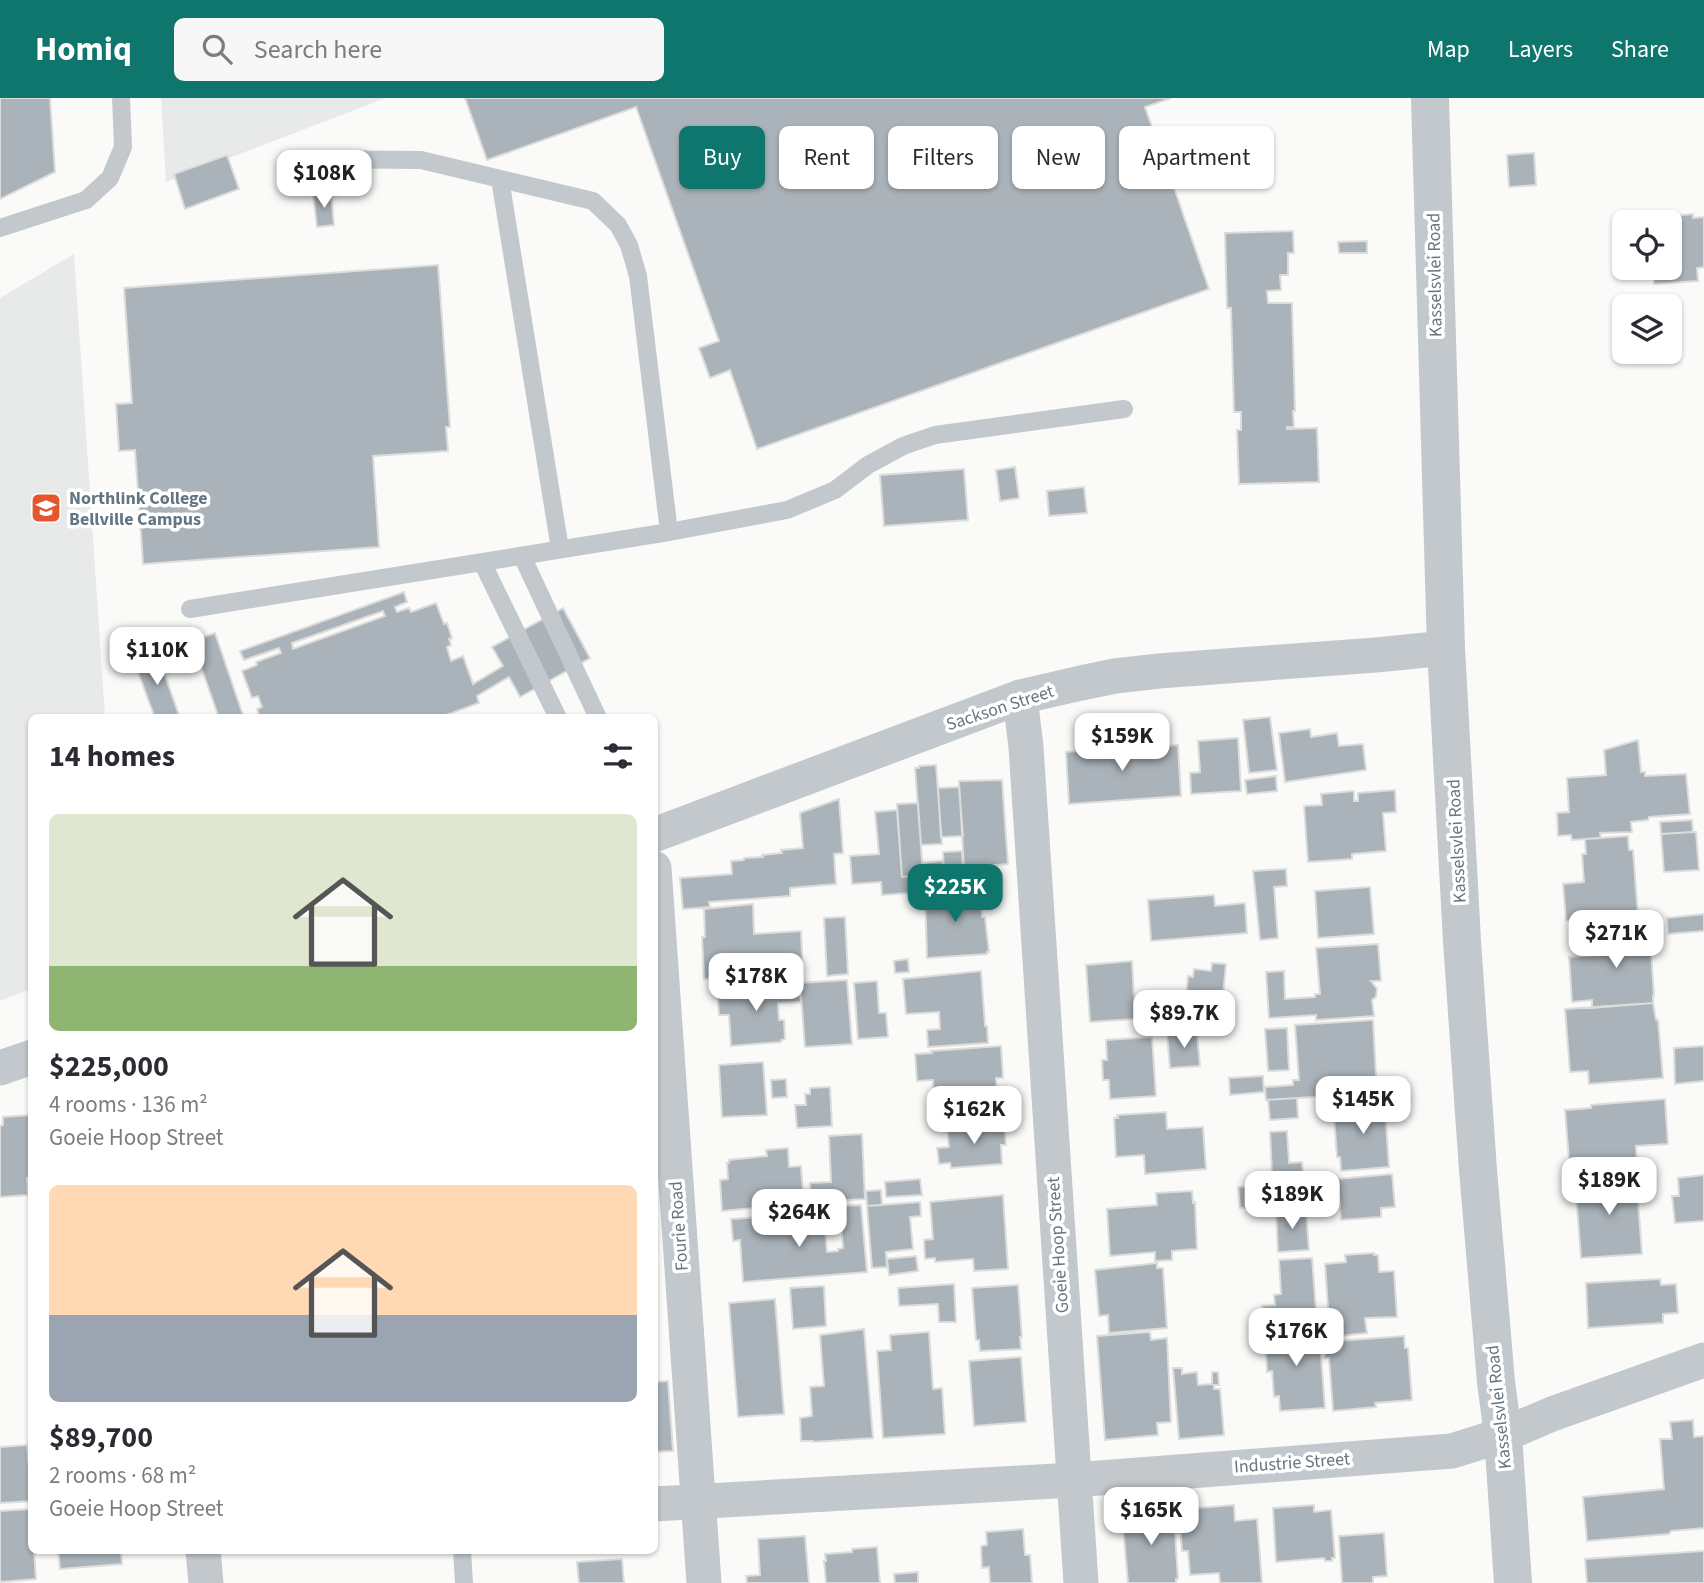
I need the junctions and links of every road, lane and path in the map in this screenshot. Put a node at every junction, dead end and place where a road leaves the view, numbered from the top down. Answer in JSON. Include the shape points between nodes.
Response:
{"nodes":[{"id":1,"x":121,"y":98,"type":"edge"},
{"id":2,"x":1430,"y":98,"type":"edge"},
{"id":3,"x":298,"y":159,"type":"dead end"},
{"id":4,"x":500,"y":179,"type":"junction"},
{"id":5,"x":0,"y":228,"type":"edge"},
{"id":6,"x":1124,"y":409,"type":"dead end"},
{"id":7,"x":669,"y":532,"type":"junction"},
{"id":8,"x":561,"y":549,"type":"junction"},
{"id":9,"x":522,"y":556,"type":"junction"},
{"id":10,"x":482,"y":562,"type":"junction"},
{"id":11,"x":190,"y":610,"type":"dead end"},
{"id":12,"x":1446,"y":648,"type":"junction"},
{"id":13,"x":1020,"y":697,"type":"junction"},
{"id":14,"x":556,"y":714,"type":"edge"},
{"id":15,"x":596,"y":714,"type":"edge"},
{"id":16,"x":658,"y":833,"type":"edge"},
{"id":17,"x":658,"y":926,"type":"edge"},
{"id":18,"x":28,"y":1058,"type":"edge"},
{"id":19,"x":0,"y":1068,"type":"edge"},
{"id":20,"x":1704,"y":1360,"type":"edge"},
{"id":21,"x":1503,"y":1435,"type":"junction"},
{"id":22,"x":1073,"y":1480,"type":"junction"},
{"id":23,"x":698,"y":1501,"type":"junction"},
{"id":24,"x":658,"y":1504,"type":"edge"},
{"id":25,"x":204,"y":1554,"type":"edge"},
{"id":26,"x":462,"y":1554,"type":"edge"},
{"id":27,"x":206,"y":1583,"type":"edge"},
{"id":28,"x":464,"y":1583,"type":"edge"},
{"id":29,"x":704,"y":1583,"type":"edge"},
{"id":30,"x":1081,"y":1583,"type":"edge"},
{"id":31,"x":1513,"y":1583,"type":"edge"}],
"edges":[{"from":1,"to":5,"type":"lane","via":[[123,147],[110,178],[86,200]]},
{"from":2,"to":12,"type":"street","name":"Kasselsvlei Road"},
{"from":3,"to":4,"type":"lane","via":[[421,160]]},
{"from":4,"to":7,"type":"lane","via":[[593,201],[618,225],[629,245],[638,276]]},
{"from":4,"to":8,"type":"lane"},
{"from":6,"to":7,"type":"lane","via":[[935,435],[903,446],[835,490],[787,510]]},
{"from":7,"to":8,"type":"lane"},
{"from":8,"to":9,"type":"lane"},
{"from":9,"to":10,"type":"lane"},
{"from":9,"to":15,"type":"lane"},
{"from":10,"to":11,"type":"lane"},
{"from":10,"to":14,"type":"lane"},
{"from":12,"to":13,"type":"street","name":"Sackson Street","via":[[1115,676]]},
{"from":12,"to":21,"type":"street","name":"Kasselsvlei Road","via":[[1478,1170]]},
{"from":13,"to":16,"type":"street","name":"Sackson Street"},
{"from":13,"to":22,"type":"street","name":"Goeie Hoop Street"},
{"from":17,"to":23,"type":"street","name":"Fourie Road"},
{"from":18,"to":19,"type":"street"},
{"from":20,"to":21,"type":"street","name":"Industrie Street"},
{"from":21,"to":22,"type":"street","name":"Industrie Street","via":[[1452,1451]]},
{"from":21,"to":31,"type":"street","name":"Kasselsvlei Road"},
{"from":22,"to":23,"type":"street","name":"Industrie Street"},
{"from":22,"to":30,"type":"street","name":"Goeie Hoop Street"},
{"from":23,"to":24,"type":"street","name":"Industrie Street"},
{"from":23,"to":29,"type":"street","name":"Fourie Road"},
{"from":25,"to":27,"type":"street"},
{"from":26,"to":28,"type":"lane"}]}
